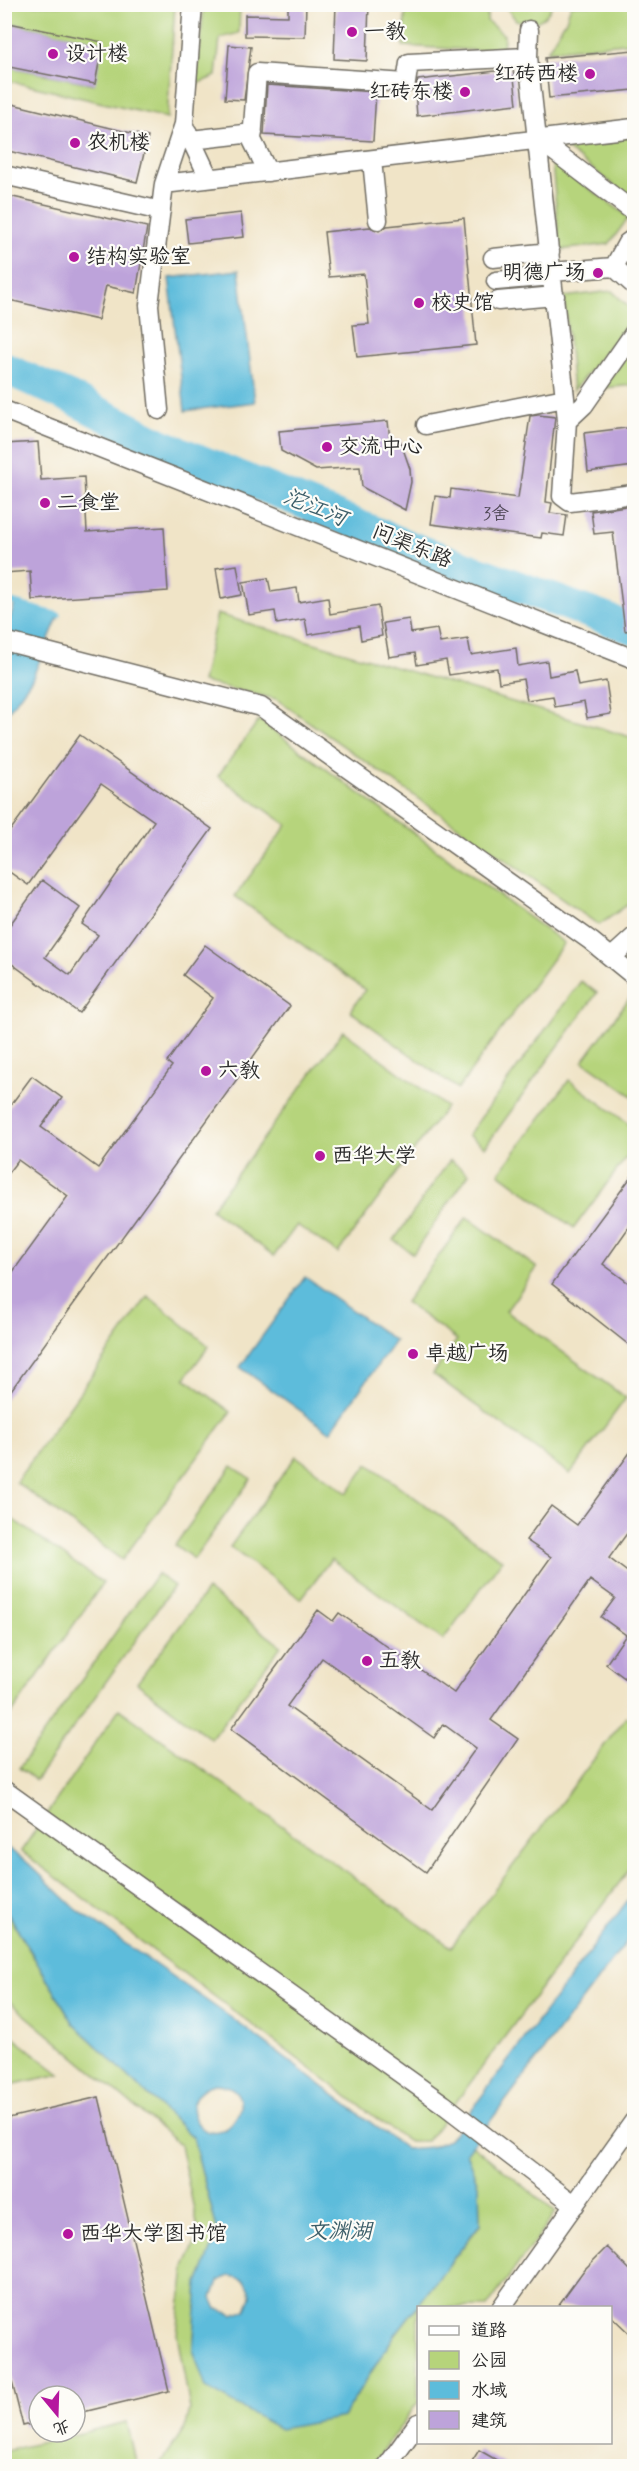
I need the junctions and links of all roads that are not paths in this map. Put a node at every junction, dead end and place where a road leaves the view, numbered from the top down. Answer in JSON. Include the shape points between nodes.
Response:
{"nodes":[{"id":1,"x":192,"y":4,"type":"edge"},
{"id":2,"x":529,"y":30,"type":"dead end"},
{"id":3,"x":528,"y":57,"type":"junction"},
{"id":4,"x":634,"y":128,"type":"edge"},
{"id":5,"x":188,"y":132,"type":"junction"},
{"id":6,"x":253,"y":133,"type":"junction"},
{"id":7,"x":538,"y":139,"type":"junction"},
{"id":8,"x":372,"y":160,"type":"junction"},
{"id":9,"x":268,"y":172,"type":"junction"},
{"id":10,"x":4,"y":175,"type":"edge"},
{"id":11,"x":209,"y":178,"type":"junction"},
{"id":12,"x":164,"y":184,"type":"junction"},
{"id":13,"x":161,"y":211,"type":"junction"},
{"id":14,"x":634,"y":212,"type":"edge"},
{"id":15,"x":378,"y":220,"type":"dead end"},
{"id":16,"x":634,"y":238,"type":"edge"},
{"id":17,"x":550,"y":252,"type":"junction"},
{"id":18,"x":493,"y":258,"type":"dead end"},
{"id":19,"x":614,"y":267,"type":"junction"},
{"id":20,"x":552,"y":274,"type":"junction"},
{"id":21,"x":496,"y":281,"type":"dead end"},
{"id":22,"x":634,"y":285,"type":"edge"},
{"id":23,"x":555,"y":296,"type":"junction"},
{"id":24,"x":498,"y":301,"type":"dead end"},
{"id":25,"x":634,"y":333,"type":"edge"},
{"id":26,"x":565,"y":398,"type":"junction"},
{"id":27,"x":4,"y":410,"type":"edge"},
{"id":28,"x":159,"y":410,"type":"dead end"},
{"id":29,"x":567,"y":421,"type":"junction"},
{"id":30,"x":426,"y":425,"type":"dead end"},
{"id":31,"x":634,"y":494,"type":"edge"},
{"id":32,"x":4,"y":640,"type":"edge"},
{"id":33,"x":634,"y":659,"type":"edge"},
{"id":34,"x":634,"y":937,"type":"edge"},
{"id":35,"x":612,"y":957,"type":"junction"},
{"id":36,"x":634,"y":976,"type":"edge"},
{"id":37,"x":4,"y":1790,"type":"edge"},
{"id":38,"x":634,"y":2121,"type":"edge"},
{"id":39,"x":575,"y":2205,"type":"junction"},
{"id":40,"x":502,"y":2306,"type":"edge"},
{"id":41,"x":417,"y":2424,"type":"edge"},
{"id":42,"x":387,"y":2466,"type":"edge"}],
"edges":[{"from":1,"to":5,"type":"street"},
{"from":2,"to":3,"type":"street"},
{"from":3,"to":6,"type":"street","via":[[409,63],[406,83],[257,73]]},
{"from":3,"to":7,"type":"street"},
{"from":4,"to":7,"type":"street"},
{"from":5,"to":6,"type":"street"},
{"from":5,"to":11,"type":"street"},
{"from":5,"to":12,"type":"street"},
{"from":6,"to":9,"type":"street","via":[[252,140]]},
{"from":7,"to":8,"type":"street"},
{"from":7,"to":14,"type":"street"},
{"from":7,"to":17,"type":"street"},
{"from":8,"to":9,"type":"street"},
{"from":8,"to":15,"type":"street"},
{"from":9,"to":11,"type":"street"},
{"from":10,"to":13,"type":"street"},
{"from":11,"to":12,"type":"street"},
{"from":12,"to":13,"type":"street"},
{"from":13,"to":28,"type":"street","via":[[150,305]]},
{"from":16,"to":19,"type":"street"},
{"from":17,"to":18,"type":"street"},
{"from":17,"to":20,"type":"street"},
{"from":19,"to":20,"type":"street"},
{"from":19,"to":22,"type":"street"},
{"from":20,"to":21,"type":"street"},
{"from":20,"to":23,"type":"street"},
{"from":23,"to":24,"type":"street"},
{"from":23,"to":26,"type":"street"},
{"from":25,"to":29,"type":"street","via":[[584,405]]},
{"from":26,"to":29,"type":"street"},
{"from":26,"to":30,"type":"street"},
{"from":27,"to":33,"type":"street","name":"问渠东路"},
{"from":29,"to":31,"type":"street","via":[[562,496],[570,502]]},
{"from":32,"to":35,"type":"street","via":[[261,707]]},
{"from":34,"to":35,"type":"street"},
{"from":35,"to":36,"type":"street"},
{"from":37,"to":39,"type":"street","via":[[443,2104]]},
{"from":38,"to":39,"type":"street"},
{"from":39,"to":40,"type":"street"},
{"from":41,"to":42,"type":"street"}]}
